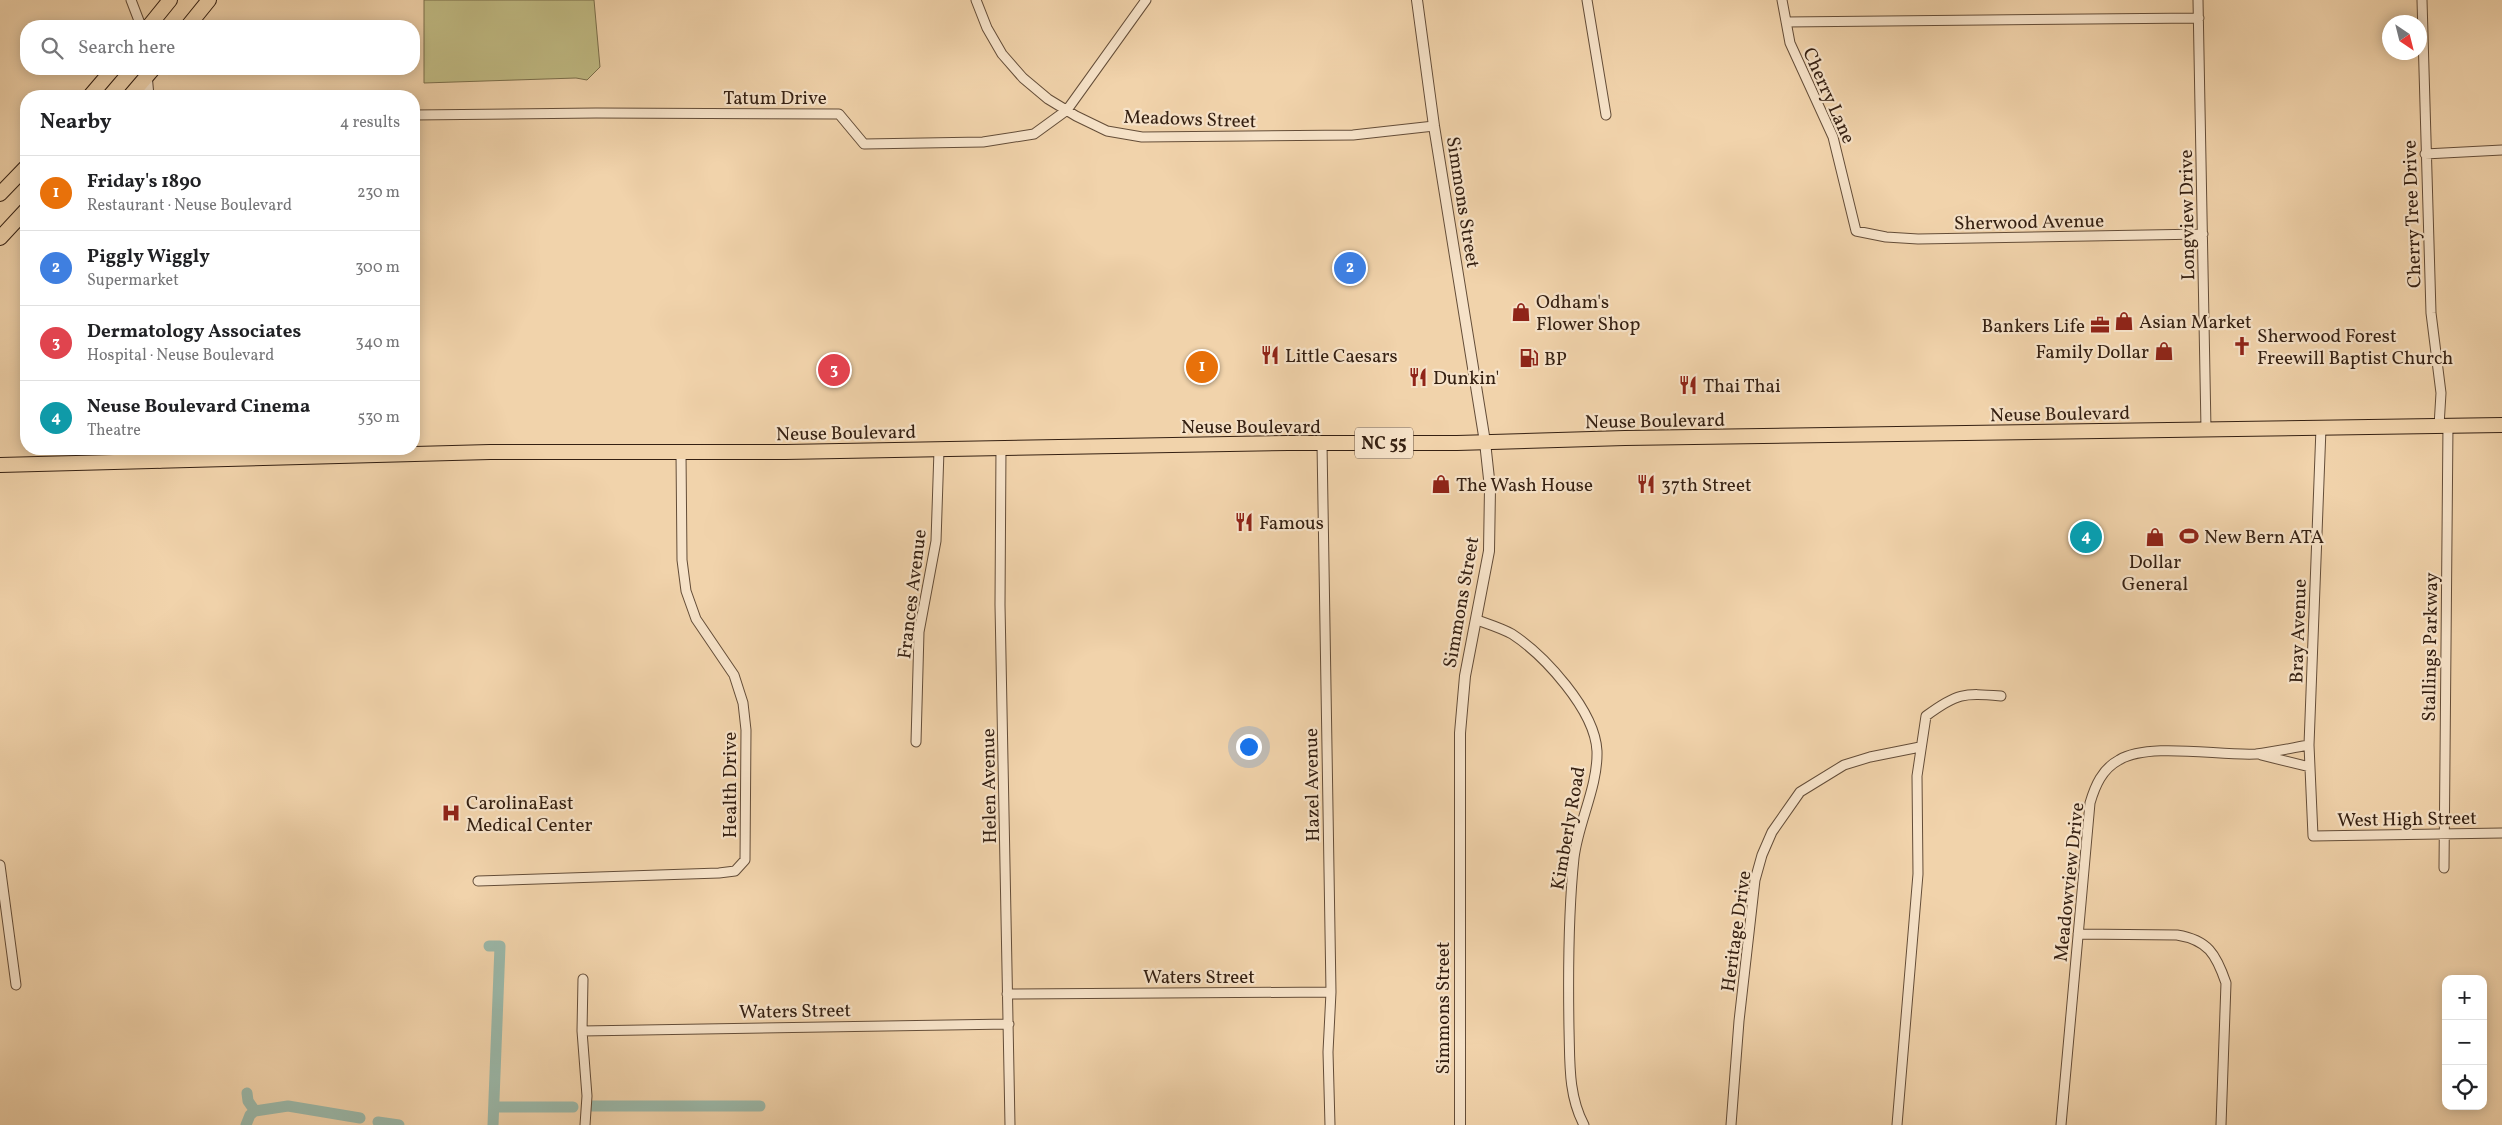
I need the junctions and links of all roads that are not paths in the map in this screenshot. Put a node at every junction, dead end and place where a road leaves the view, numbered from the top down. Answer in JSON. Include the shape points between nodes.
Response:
{"nodes":[{"id":1,"x":131,"y":0,"type":"edge"},
{"id":2,"x":170,"y":0,"type":"edge"},
{"id":3,"x":209,"y":0,"type":"edge"},
{"id":4,"x":976,"y":0,"type":"edge"},
{"id":5,"x":1146,"y":0,"type":"edge"},
{"id":6,"x":1417,"y":0,"type":"edge"},
{"id":7,"x":1587,"y":0,"type":"edge"},
{"id":8,"x":1782,"y":0,"type":"edge"},
{"id":9,"x":2198,"y":0,"type":"edge"},
{"id":10,"x":2422,"y":0,"type":"edge"},
{"id":11,"x":2199,"y":18,"type":"junction"},
{"id":12,"x":139,"y":20,"type":"edge"},
{"id":13,"x":154,"y":20,"type":"edge"},
{"id":14,"x":193,"y":20,"type":"edge"},
{"id":15,"x":1786,"y":22,"type":"junction"},
{"id":16,"x":108,"y":75,"type":"edge"},
{"id":17,"x":146,"y":75,"type":"edge"},
{"id":18,"x":149,"y":75,"type":"edge"},
{"id":19,"x":95,"y":90,"type":"edge"},
{"id":20,"x":135,"y":90,"type":"edge"},
{"id":21,"x":149,"y":90,"type":"edge"},
{"id":22,"x":1067,"y":110,"type":"junction"},
{"id":23,"x":420,"y":115,"type":"edge"},
{"id":24,"x":1606,"y":115,"type":"dead end"},
{"id":25,"x":1434,"y":126,"type":"junction"},
{"id":26,"x":2502,"y":150,"type":"edge"},
{"id":27,"x":2425,"y":154,"type":"junction"},
{"id":28,"x":20,"y":172,"type":"edge"},
{"id":29,"x":0,"y":194,"type":"edge"},
{"id":30,"x":20,"y":216,"type":"edge"},
{"id":31,"x":1856,"y":231,"type":"joint"},
{"id":32,"x":2203,"y":234,"type":"junction"},
{"id":33,"x":0,"y":238,"type":"edge"},
{"id":34,"x":2444,"y":425,"type":"junction"},
{"id":35,"x":2502,"y":425,"type":"edge"},
{"id":36,"x":2321,"y":428,"type":"junction"},
{"id":37,"x":2206,"y":429,"type":"junction"},
{"id":38,"x":1485,"y":442,"type":"junction"},
{"id":39,"x":1322,"y":444,"type":"junction"},
{"id":40,"x":1001,"y":447,"type":"junction"},
{"id":41,"x":939,"y":450,"type":"junction"},
{"id":42,"x":420,"y":452,"type":"edge"},
{"id":43,"x":681,"y":453,"type":"junction"},
{"id":44,"x":215,"y":455,"type":"edge"},
{"id":45,"x":159,"y":456,"type":"edge"},
{"id":46,"x":0,"y":466,"type":"edge"},
{"id":47,"x":1477,"y":620,"type":"junction"},
{"id":48,"x":2001,"y":696,"type":"dead end"},
{"id":49,"x":916,"y":742,"type":"dead end"},
{"id":50,"x":2309,"y":745,"type":"junction"},
{"id":51,"x":1920,"y":747,"type":"junction"},
{"id":52,"x":2256,"y":754,"type":"junction"},
{"id":53,"x":2310,"y":767,"type":"junction"},
{"id":54,"x":2502,"y":833,"type":"edge"},
{"id":55,"x":2444,"y":835,"type":"junction"},
{"id":56,"x":2313,"y":836,"type":"joint"},
{"id":57,"x":0,"y":865,"type":"edge"},
{"id":58,"x":2444,"y":868,"type":"dead end"},
{"id":59,"x":478,"y":881,"type":"dead end"},
{"id":60,"x":2078,"y":934,"type":"junction"},
{"id":61,"x":583,"y":980,"type":"dead end"},
{"id":62,"x":16,"y":985,"type":"dead end"},
{"id":63,"x":1331,"y":992,"type":"junction"},
{"id":64,"x":1007,"y":994,"type":"junction"},
{"id":65,"x":1008,"y":1024,"type":"junction"},
{"id":66,"x":582,"y":1030,"type":"junction"},
{"id":67,"x":585,"y":1125,"type":"edge"},
{"id":68,"x":1010,"y":1125,"type":"edge"},
{"id":69,"x":1330,"y":1125,"type":"edge"},
{"id":70,"x":1460,"y":1125,"type":"edge"},
{"id":71,"x":1584,"y":1125,"type":"edge"},
{"id":72,"x":1731,"y":1125,"type":"edge"},
{"id":73,"x":1897,"y":1125,"type":"edge"},
{"id":74,"x":2061,"y":1125,"type":"edge"},
{"id":75,"x":2221,"y":1125,"type":"edge"}],
"edges":[{"from":1,"to":12,"type":"street"},
{"from":2,"to":13,"type":"main road"},
{"from":3,"to":14,"type":"main road"},
{"from":4,"to":22,"type":"street","name":"Meadows Street","via":[[1002,54],[1023,78]]},
{"from":5,"to":22,"type":"street","name":"Tatum Drive"},
{"from":6,"to":25,"type":"street","name":"Simmons Street"},
{"from":7,"to":24,"type":"street"},
{"from":8,"to":15,"type":"street","name":"Cherry Lane"},
{"from":9,"to":11,"type":"street","name":"Longview Drive"},
{"from":10,"to":27,"type":"street","name":"Cherry Tree Drive"},
{"from":11,"to":15,"type":"street"},
{"from":11,"to":32,"type":"street","name":"Longview Drive"},
{"from":15,"to":31,"type":"street","name":"Cherry Lane","via":[[1800,69],[1833,137]]},
{"from":16,"to":19,"type":"main road"},
{"from":17,"to":20,"type":"main road"},
{"from":18,"to":21,"type":"street"},
{"from":22,"to":23,"type":"street","name":"Tatum Drive","via":[[1034,134],[1018,137],[983,142],[864,144],[839,114]]},
{"from":22,"to":25,"type":"street","name":"Meadows Street","via":[[1107,131],[1142,137],[1353,135]]},
{"from":25,"to":38,"type":"street","name":"Simmons Street"},
{"from":26,"to":27,"type":"street"},
{"from":27,"to":34,"type":"street","name":"Cherry Tree Drive","via":[[2431,313]]},
{"from":28,"to":29,"type":"main road"},
{"from":30,"to":33,"type":"main road"},
{"from":31,"to":32,"type":"street","name":"Sherwood Avenue","via":[[1886,238],[1918,239]]},
{"from":32,"to":37,"type":"street","name":"Longview Drive"},
{"from":34,"to":35,"type":"main road","name":"Neuse Boulevard","number":"NC 55"},
{"from":34,"to":36,"type":"main road","name":"Neuse Boulevard","number":"NC 55"},
{"from":34,"to":55,"type":"street","name":"Stallings Parkway"},
{"from":36,"to":37,"type":"main road","name":"Neuse Boulevard","number":"NC 55"},
{"from":36,"to":50,"type":"street","name":"Bray Avenue"},
{"from":37,"to":38,"type":"main road","name":"Neuse Boulevard","number":"NC 55"},
{"from":38,"to":39,"type":"main road","name":"Neuse Boulevard","number":"NC 55"},
{"from":38,"to":47,"type":"street","name":"Simmons Street","via":[[1490,528],[1486,575]]},
{"from":39,"to":40,"type":"main road","name":"Neuse Boulevard","number":"NC 55"},
{"from":39,"to":63,"type":"street","name":"Hazel Avenue"},
{"from":40,"to":41,"type":"main road","name":"Neuse Boulevard","number":"NC 55"},
{"from":40,"to":64,"type":"street","name":"Helen Avenue","via":[[1000,605]]},
{"from":41,"to":43,"type":"main road","name":"Neuse Boulevard","number":"NC 55"},
{"from":41,"to":49,"type":"street","name":"Frances Avenue","via":[[936,541],[919,632]]},
{"from":42,"to":43,"type":"main road","name":"Neuse Boulevard","number":"NC 55"},
{"from":43,"to":59,"type":"street","name":"Health Drive","via":[[682,560],[686,591],[696,620],[734,675],[743,703],[746,730],[745,860],[735,871],[719,873]]},
{"from":44,"to":45,"type":"main road","name":"Neuse Boulevard","number":"NC 55"},
{"from":45,"to":46,"type":"main road","name":"Neuse Boulevard","number":"NC 55"},
{"from":47,"to":70,"type":"street","name":"Simmons Street","via":[[1465,676],[1460,733]]},
{"from":47,"to":71,"type":"street","name":"Kimberly Road","via":[[1510,633],[1533,649],[1572,694],[1589,720],[1597,750],[1575,852],[1569,922],[1570,1082],[1577,1112]]},
{"from":48,"to":51,"type":"street","via":[[1969,693],[1946,701],[1926,716]]},
{"from":50,"to":52,"type":"street","name":"Meadowview Drive"},
{"from":50,"to":53,"type":"street","name":"Bray Avenue"},
{"from":51,"to":72,"type":"street","name":"Heritage Drive","via":[[1844,764],[1800,792],[1772,832],[1755,880]]},
{"from":51,"to":73,"type":"street","via":[[1917,776],[1918,874]]},
{"from":52,"to":53,"type":"street","name":"Meadowview Drive"},
{"from":52,"to":60,"type":"street","name":"Meadowview Drive","via":[[2138,752],[2107,769],[2095,786],[2090,804]]},
{"from":53,"to":56,"type":"street","name":"Bray Avenue"},
{"from":54,"to":55,"type":"street","name":"West High Street"},
{"from":55,"to":56,"type":"street","name":"West High Street"},
{"from":55,"to":58,"type":"street","name":"Stallings Parkway"},
{"from":57,"to":62,"type":"street"},
{"from":60,"to":74,"type":"street","name":"Meadowview Drive"},
{"from":60,"to":75,"type":"street","via":[[2177,935],[2207,945],[2219,963],[2226,983]]},
{"from":61,"to":66,"type":"street"},
{"from":63,"to":64,"type":"street","name":"Waters Street"},
{"from":63,"to":69,"type":"street","name":"Hazel Avenue","via":[[1328,1052]]},
{"from":64,"to":65,"type":"street","name":"Helen Avenue"},
{"from":65,"to":66,"type":"street","name":"Waters Street"},
{"from":65,"to":68,"type":"street","name":"Helen Avenue"},
{"from":66,"to":67,"type":"street","via":[[587,1096]]}]}
